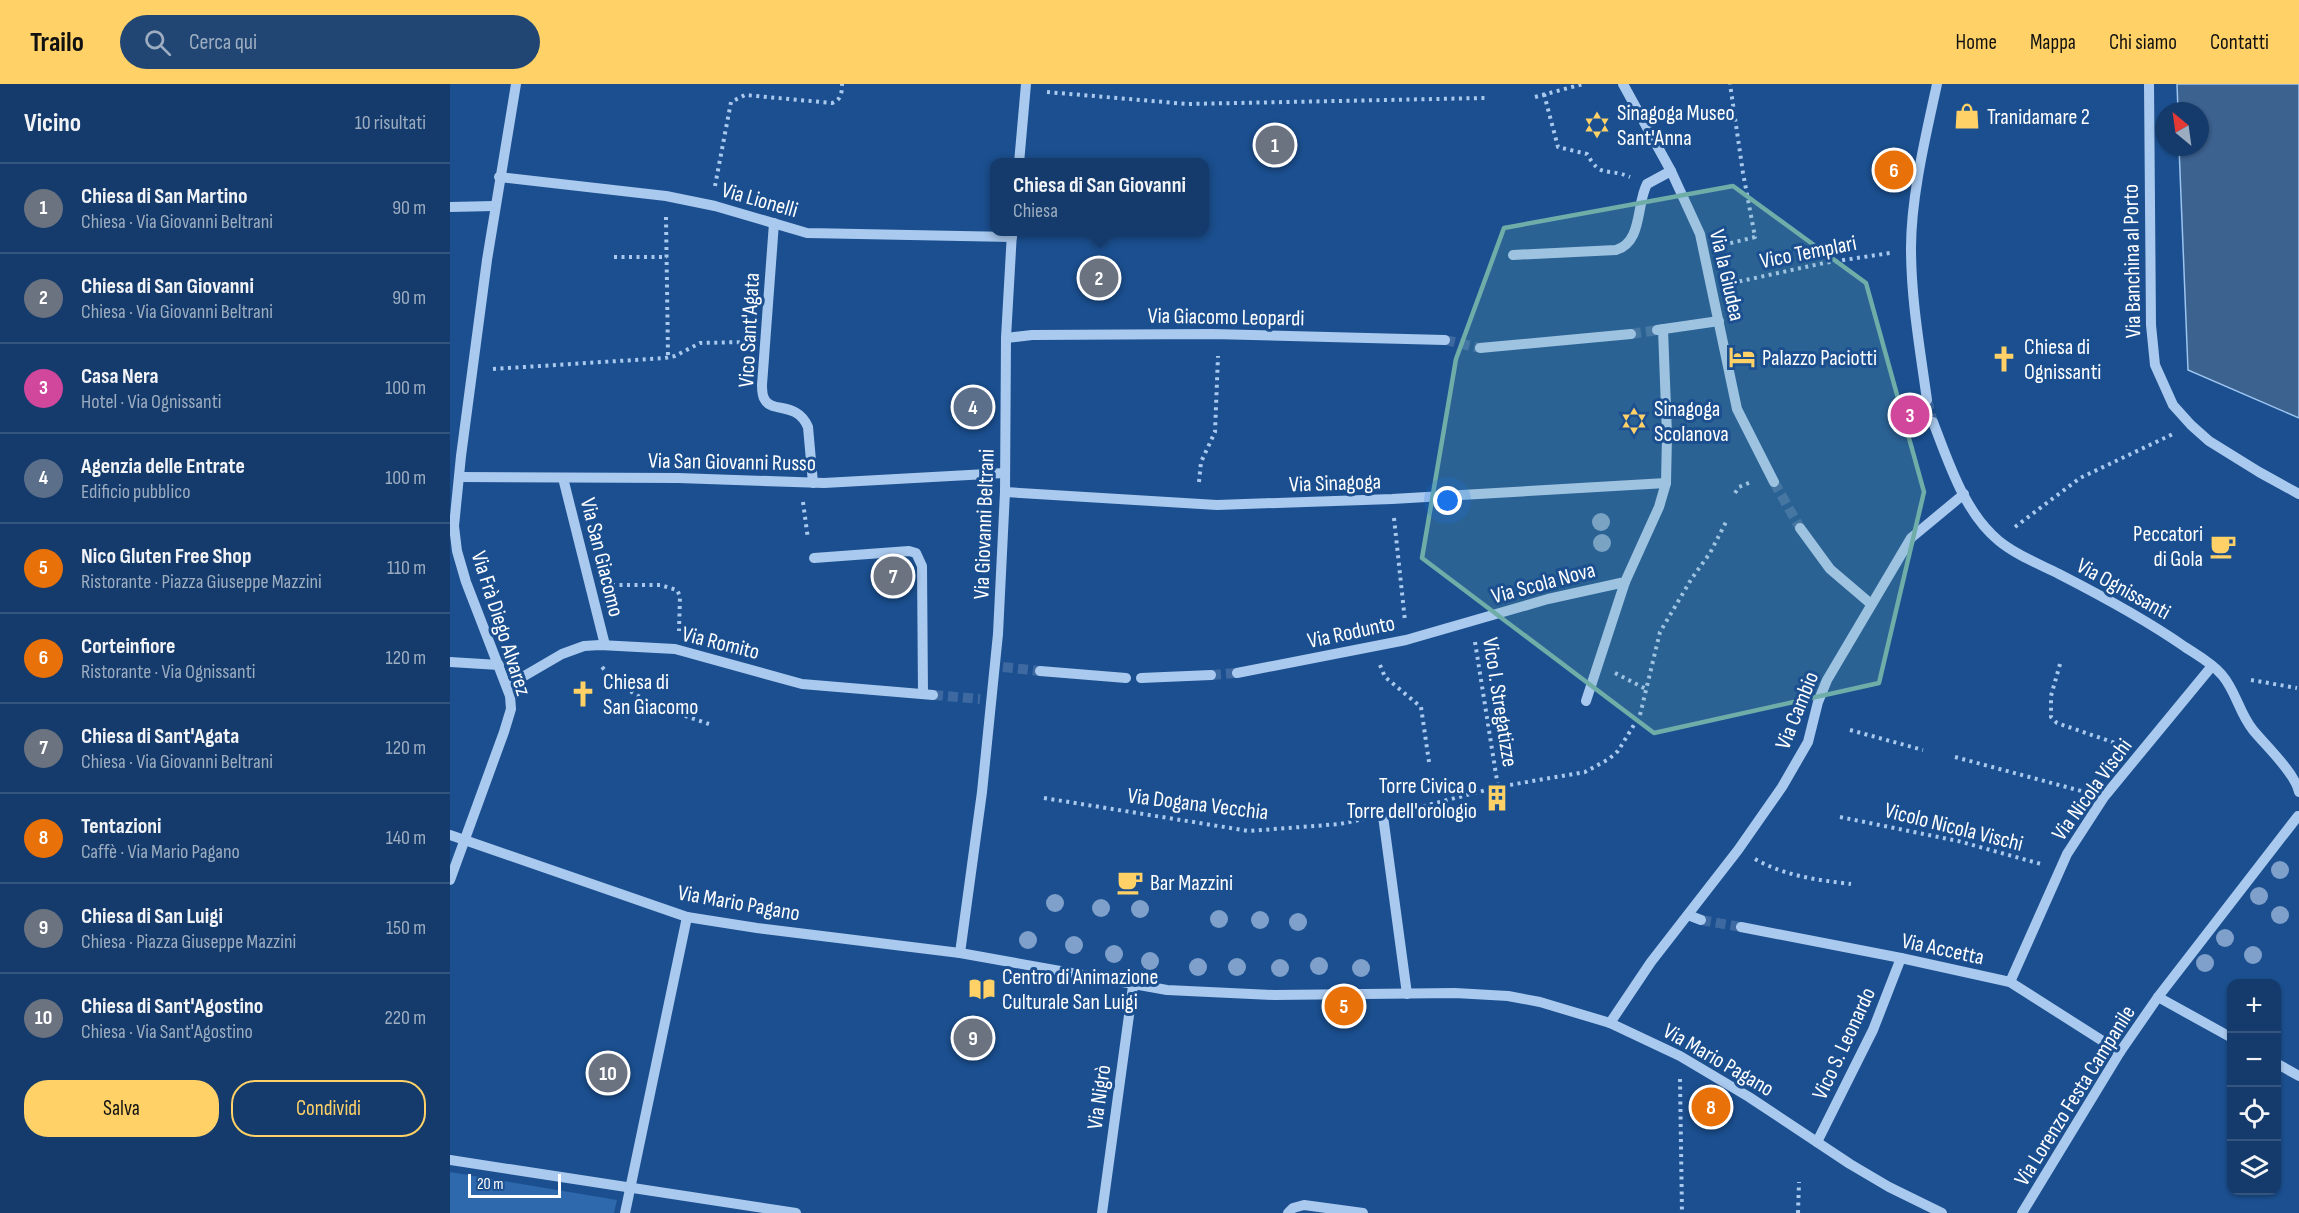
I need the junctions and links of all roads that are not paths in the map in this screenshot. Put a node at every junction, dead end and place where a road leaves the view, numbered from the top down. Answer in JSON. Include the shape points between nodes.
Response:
{"nodes":[{"id":1,"x":516,"y":84,"type":"edge"},
{"id":2,"x":1623,"y":84,"type":"edge"},
{"id":3,"x":1937,"y":84,"type":"edge"},
{"id":4,"x":2148,"y":84,"type":"edge"},
{"id":5,"x":1026,"y":87,"type":"edge"},
{"id":6,"x":1019,"y":158,"type":"edge"},
{"id":7,"x":1671,"y":171,"type":"junction"},
{"id":8,"x":499,"y":177,"type":"junction"},
{"id":9,"x":494,"y":206,"type":"junction"},
{"id":10,"x":450,"y":207,"type":"edge"},
{"id":11,"x":774,"y":223,"type":"junction"},
{"id":12,"x":990,"y":234,"type":"edge"},
{"id":13,"x":1012,"y":236,"type":"edge"},
{"id":14,"x":1513,"y":255,"type":"dead end"},
{"id":15,"x":1719,"y":321,"type":"junction"},
{"id":16,"x":1631,"y":334,"type":"tunnel mouth"},
{"id":17,"x":1006,"y":338,"type":"junction"},
{"id":18,"x":1445,"y":340,"type":"tunnel mouth"},
{"id":19,"x":1479,"y":348,"type":"tunnel mouth"},
{"id":20,"x":1927,"y":399,"type":"tunnel mouth"},
{"id":21,"x":1932,"y":422,"type":"tunnel mouth"},
{"id":22,"x":455,"y":456,"type":"edge"},
{"id":23,"x":1005,"y":473,"type":"junction"},
{"id":24,"x":459,"y":477,"type":"junction"},
{"id":25,"x":563,"y":478,"type":"junction"},
{"id":26,"x":1774,"y":482,"type":"tunnel mouth"},
{"id":27,"x":808,"y":483,"type":"junction"},
{"id":28,"x":1666,"y":483,"type":"junction"},
{"id":29,"x":1005,"y":492,"type":"junction"},
{"id":30,"x":1964,"y":494,"type":"junction"},
{"id":31,"x":2299,"y":494,"type":"edge"},
{"id":32,"x":1800,"y":528,"type":"tunnel mouth"},
{"id":33,"x":814,"y":558,"type":"road end"},
{"id":34,"x":1624,"y":582,"type":"junction"},
{"id":35,"x":1871,"y":604,"type":"junction"},
{"id":36,"x":1472,"y":622,"type":"joint"},
{"id":37,"x":605,"y":645,"type":"junction"},
{"id":38,"x":450,"y":662,"type":"edge"},
{"id":39,"x":499,"y":665,"type":"junction"},
{"id":40,"x":2212,"y":666,"type":"junction"},
{"id":41,"x":1040,"y":671,"type":"tunnel mouth"},
{"id":42,"x":1237,"y":674,"type":"tunnel mouth"},
{"id":43,"x":1210,"y":675,"type":"tunnel mouth"},
{"id":44,"x":1126,"y":678,"type":"dead end"},
{"id":45,"x":1141,"y":678,"type":"dead end"},
{"id":46,"x":507,"y":686,"type":"junction"},
{"id":47,"x":1586,"y":701,"type":"dead end"},
{"id":48,"x":2299,"y":792,"type":"edge"},
{"id":49,"x":2299,"y":814,"type":"edge"},
{"id":50,"x":1383,"y":816,"type":"road end"},
{"id":51,"x":450,"y":835,"type":"edge"},
{"id":52,"x":465,"y":840,"type":"junction"},
{"id":53,"x":450,"y":880,"type":"edge"},
{"id":54,"x":1688,"y":915,"type":"junction"},
{"id":55,"x":687,"y":917,"type":"junction"},
{"id":56,"x":1701,"y":920,"type":"tunnel mouth"},
{"id":57,"x":1741,"y":927,"type":"tunnel mouth"},
{"id":58,"x":960,"y":953,"type":"junction"},
{"id":59,"x":1901,"y":958,"type":"junction"},
{"id":60,"x":2010,"y":982,"type":"junction"},
{"id":61,"x":1133,"y":986,"type":"junction"},
{"id":62,"x":1407,"y":994,"type":"junction"},
{"id":63,"x":2158,"y":997,"type":"junction"},
{"id":64,"x":1610,"y":1023,"type":"junction"},
{"id":65,"x":2227,"y":1035,"type":"edge"},
{"id":66,"x":2120,"y":1052,"type":"junction"},
{"id":67,"x":2281,"y":1065,"type":"edge"},
{"id":68,"x":2299,"y":1076,"type":"edge"},
{"id":69,"x":1817,"y":1142,"type":"junction"},
{"id":70,"x":450,"y":1160,"type":"edge"},
{"id":71,"x":630,"y":1188,"type":"junction"},
{"id":72,"x":625,"y":1213,"type":"edge"},
{"id":73,"x":796,"y":1213,"type":"edge"},
{"id":74,"x":1102,"y":1213,"type":"edge"},
{"id":75,"x":1288,"y":1213,"type":"edge"},
{"id":76,"x":1363,"y":1213,"type":"edge"},
{"id":77,"x":1942,"y":1213,"type":"edge"},
{"id":78,"x":2022,"y":1213,"type":"edge"}],
"edges":[{"from":1,"to":8,"type":"street","name":"Via Frà Diego Alvarez"},
{"from":2,"to":7,"type":"street","name":"Via la Giudea"},
{"from":3,"to":20,"type":"street","via":[[1914,209],[1911,249]]},
{"from":4,"to":31,"type":"street","name":"Via Banchina al Porto","via":[[2152,345],[2161,382],[2173,405],[2209,441]]},
{"from":5,"to":6,"type":"street"},
{"from":7,"to":14,"type":"street","via":[[1647,184],[1633,235],[1626,246],[1616,250]]},
{"from":7,"to":15,"type":"street","name":"Via la Giudea","via":[[1705,249]]},
{"from":8,"to":9,"type":"street","name":"Via Frà Diego Alvarez"},
{"from":8,"to":11,"type":"street","name":"Via Lionelli","via":[[666,196]]},
{"from":9,"to":10,"type":"street"},
{"from":9,"to":22,"type":"street","name":"Via Frà Diego Alvarez"},
{"from":11,"to":12,"type":"street","name":"Via Lionelli","via":[[825,234]]},
{"from":11,"to":27,"type":"street","name":"Vico Sant'Agata","via":[[762,386],[769,405],[796,411],[805,418]]},
{"from":13,"to":17,"type":"street","name":"Via Giovanni Beltrani"},
{"from":15,"to":26,"type":"street","name":"Via la Giudea","via":[[1739,414]]},
{"from":15,"to":28,"type":"street","name":"Via Scola Nova","via":[[1660,329]]},
{"from":16,"to":19,"type":"street"},
{"from":17,"to":18,"type":"street","name":"Via Giacomo Leopardi","via":[[1219,334]]},
{"from":17,"to":23,"type":"street","name":"Via Giovanni Beltrani"},
{"from":21,"to":30,"type":"street","name":"Via Ognissanti"},
{"from":22,"to":24,"type":"street","name":"Via Frà Diego Alvarez"},
{"from":23,"to":27,"type":"street","name":"Via San Giovanni Russo"},
{"from":23,"to":29,"type":"street","name":"Via Giovanni Beltrani"},
{"from":24,"to":25,"type":"street","name":"Via San Giovanni Russo"},
{"from":24,"to":39,"type":"street","name":"Via Frà Diego Alvarez","via":[[454,526],[457,551]]},
{"from":25,"to":27,"type":"street","name":"Via San Giovanni Russo"},
{"from":25,"to":37,"type":"street","name":"Via San Giacomo"},
{"from":28,"to":29,"type":"street","name":"Via Sinagoga","via":[[1392,499],[1199,504]]},
{"from":28,"to":34,"type":"street","name":"Via Scola Nova"},
{"from":29,"to":58,"type":"street","name":"Via Giovanni Beltrani","via":[[999,667],[985,700],[982,792]]},
{"from":30,"to":35,"type":"street","name":"Via Cambio","via":[[1911,538]]},
{"from":30,"to":40,"type":"street","name":"Via Ognissanti","via":[[1997,540],[2158,628]]},
{"from":32,"to":35,"type":"street","via":[[1830,569]]},
{"from":33,"to":37,"type":"street","name":"Via Romito","via":[[909,551],[916,554],[922,566],[928,695],[802,684],[678,650]]},
{"from":34,"to":36,"type":"street","name":"Via Scola Nova"},
{"from":34,"to":47,"type":"street","name":"Via Scola Nova"},
{"from":35,"to":54,"type":"street","name":"Via Cambio","via":[[1827,680],[1808,742],[1782,787]]},
{"from":36,"to":42,"type":"street","name":"Via Rodunto","via":[[1406,640]]},
{"from":37,"to":46,"type":"street","name":"Via Romito","via":[[584,646],[562,654]]},
{"from":38,"to":39,"type":"street"},
{"from":39,"to":46,"type":"street","name":"Via Frà Diego Alvarez"},
{"from":40,"to":48,"type":"street","name":"Via Ognissanti","via":[[2222,675],[2251,728]]},
{"from":40,"to":60,"type":"street","name":"Via Nicola Vischi","via":[[2104,797],[2067,854]]},
{"from":41,"to":44,"type":"street"},
{"from":43,"to":45,"type":"street"},
{"from":46,"to":52,"type":"street","name":"Via Frà Diego Alvarez","via":[[511,709],[508,722]]},
{"from":49,"to":63,"type":"street","name":"Via Lorenzo Festa Campanile"},
{"from":50,"to":62,"type":"street"},
{"from":51,"to":52,"type":"street","name":"Via Mario Pagano"},
{"from":52,"to":53,"type":"street","name":"Via Frà Diego Alvarez"},
{"from":52,"to":55,"type":"street","name":"Via Mario Pagano"},
{"from":54,"to":56,"type":"street"},
{"from":54,"to":64,"type":"street","name":"Via Cambio"},
{"from":55,"to":58,"type":"street","name":"Via Mario Pagano"},
{"from":55,"to":71,"type":"street"},
{"from":57,"to":59,"type":"street","name":"Via Accetta"},
{"from":58,"to":61,"type":"street","name":"Via Mario Pagano"},
{"from":59,"to":60,"type":"street","name":"Via Accetta"},
{"from":59,"to":69,"type":"street","name":"Vico S. Leonardo","via":[[1873,1030]]},
{"from":60,"to":66,"type":"street","name":"Via Accetta"},
{"from":61,"to":62,"type":"street","name":"Via Mario Pagano","via":[[1224,994]]},
{"from":61,"to":74,"type":"street","name":"Via Nigrò"},
{"from":62,"to":64,"type":"street","name":"Via Mario Pagano","via":[[1508,996]]},
{"from":63,"to":65,"type":"street"},
{"from":63,"to":66,"type":"street","name":"Via Lorenzo Festa Campanile"},
{"from":64,"to":69,"type":"street","name":"Via Mario Pagano","via":[[1680,1056]]},
{"from":66,"to":78,"type":"street","name":"Via Lorenzo Festa Campanile"},
{"from":67,"to":68,"type":"street"},
{"from":69,"to":77,"type":"street","name":"Via Mario Pagano","via":[[1889,1187]]},
{"from":70,"to":71,"type":"street"},
{"from":71,"to":72,"type":"street"},
{"from":71,"to":73,"type":"street"},
{"from":75,"to":76,"type":"street","via":[[1304,1205]]}]}
